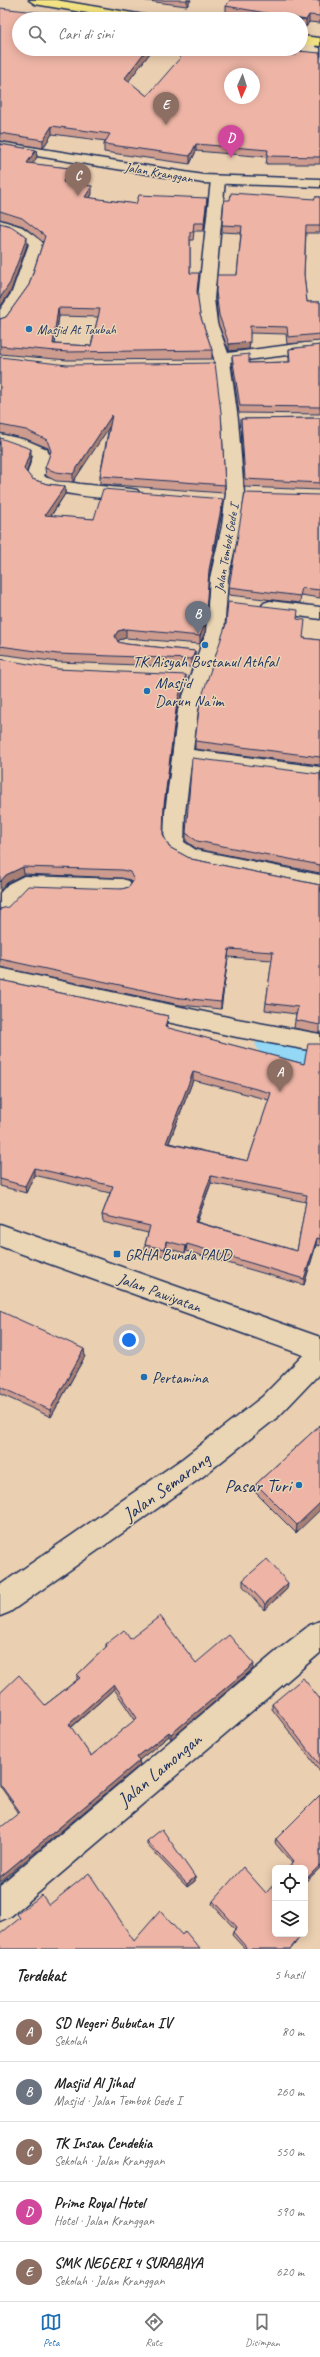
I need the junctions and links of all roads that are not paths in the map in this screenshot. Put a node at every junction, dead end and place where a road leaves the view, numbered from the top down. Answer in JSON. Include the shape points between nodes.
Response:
{"nodes":[{"id":1,"x":35,"y":0,"type":"edge"},
{"id":2,"x":104,"y":12,"type":"edge"},
{"id":3,"x":310,"y":41,"type":"edge"},
{"id":4,"x":320,"y":52,"type":"edge"},
{"id":5,"x":0,"y":146,"type":"edge"},
{"id":6,"x":218,"y":180,"type":"junction"},
{"id":7,"x":320,"y":183,"type":"edge"},
{"id":8,"x":0,"y":224,"type":"edge"},
{"id":9,"x":0,"y":321,"type":"edge"},
{"id":10,"x":320,"y":346,"type":"edge"},
{"id":11,"x":218,"y":363,"type":"junction"},
{"id":12,"x":0,"y":440,"type":"edge"},
{"id":13,"x":148,"y":495,"type":"edge"},
{"id":14,"x":239,"y":496,"type":"junction"},
{"id":15,"x":215,"y":499,"type":"edge"},
{"id":16,"x":256,"y":606,"type":"edge"},
{"id":17,"x":320,"y":613,"type":"edge"},
{"id":18,"x":186,"y":651,"type":"edge"},
{"id":19,"x":209,"y":653,"type":"junction"},
{"id":20,"x":179,"y":675,"type":"edge"},
{"id":21,"x":201,"y":676,"type":"junction"},
{"id":22,"x":182,"y":756,"type":"junction"},
{"id":23,"x":320,"y":774,"type":"edge"},
{"id":24,"x":320,"y":883,"type":"edge"},
{"id":25,"x":122,"y":887,"type":"edge"},
{"id":26,"x":4,"y":903,"type":"edge"},
{"id":27,"x":0,"y":977,"type":"edge"},
{"id":28,"x":320,"y":1043,"type":"edge"},
{"id":29,"x":0,"y":1235,"type":"edge"},
{"id":30,"x":320,"y":1349,"type":"edge"},
{"id":31,"x":320,"y":1355,"type":"edge"},
{"id":32,"x":0,"y":1602,"type":"edge"},
{"id":33,"x":320,"y":1635,"type":"edge"},
{"id":34,"x":0,"y":1905,"type":"edge"}],
"edges":[{"from":1,"to":2,"type":"main road"},
{"from":3,"to":4,"type":"street","via":[[308,50]]},
{"from":5,"to":6,"type":"street","name":"Jalan Kranggan","via":[[185,177]]},
{"from":6,"to":7,"type":"street","name":"Jalan Kranggan"},
{"from":6,"to":11,"type":"street","name":"Jalan Tembok Gede I","via":[[206,299]]},
{"from":8,"to":9,"type":"street","via":[[17,230],[37,243],[20,292]]},
{"from":10,"to":11,"type":"street"},
{"from":11,"to":14,"type":"street","name":"Jalan Tembok Gede I","via":[[238,420]]},
{"from":12,"to":13,"type":"street","via":[[20,444],[41,453],[42,459],[35,478],[40,482],[54,487]]},
{"from":14,"to":15,"type":"street"},
{"from":14,"to":19,"type":"street","name":"Jalan Tembok Gede I","via":[[219,578],[225,602]]},
{"from":16,"to":17,"type":"street"},
{"from":18,"to":19,"type":"street"},
{"from":19,"to":21,"type":"street","name":"Jalan Tembok Gede I"},
{"from":20,"to":21,"type":"street"},
{"from":21,"to":22,"type":"street","name":"Jalan Tembok Gede I","via":[[188,710]]},
{"from":22,"to":23,"type":"street"},
{"from":22,"to":24,"type":"street","name":"Jalan Tembok Gede I","via":[[174,842],[177,848],[191,857]]},
{"from":25,"to":26,"type":"street","via":[[28,883],[19,886]]},
{"from":27,"to":28,"type":"street","via":[[237,1028]]},
{"from":29,"to":30,"type":"street","name":"Jalan Pawiyatan"},
{"from":31,"to":32,"type":"street","name":"Jalan Semarang","via":[[271,1406],[198,1464]]},
{"from":33,"to":34,"type":"street","name":"Jalan Lamongan"}]}
